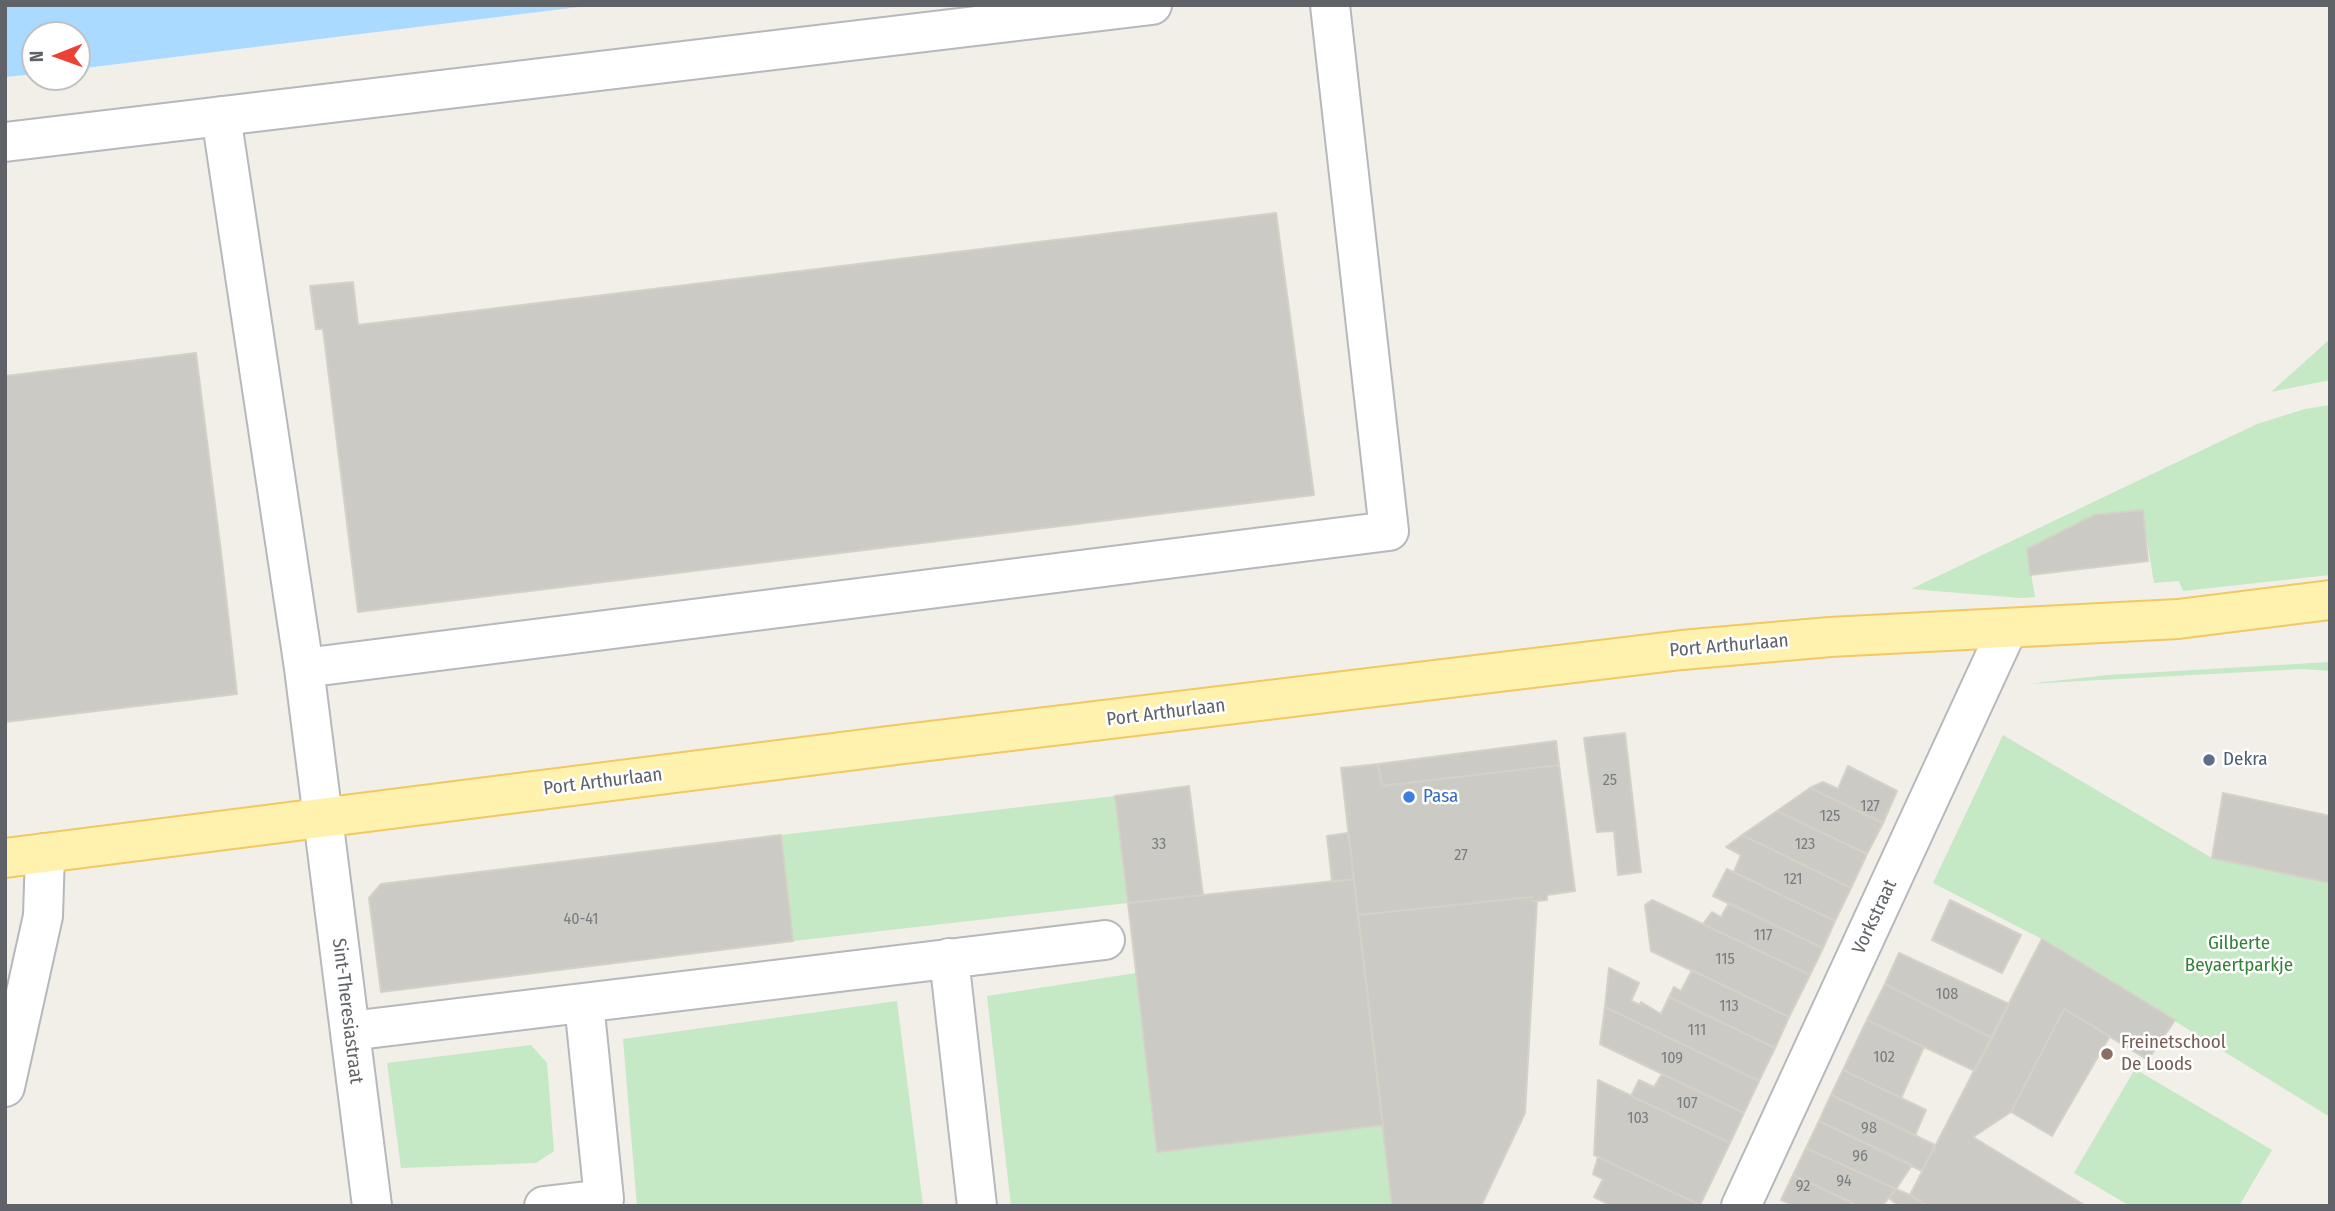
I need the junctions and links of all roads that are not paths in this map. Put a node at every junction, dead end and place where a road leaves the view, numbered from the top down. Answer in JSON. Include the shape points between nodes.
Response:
{"nodes":[{"id":1,"x":1152,"y":5,"type":"edge"},
{"id":2,"x":1331,"y":5,"type":"edge"},
{"id":3,"x":221,"y":116,"type":"junction"},
{"id":4,"x":5,"y":142,"type":"edge"},
{"id":5,"x":2330,"y":600,"type":"edge"},
{"id":6,"x":2008,"y":628,"type":"junction"},
{"id":7,"x":304,"y":668,"type":"junction"},
{"id":8,"x":322,"y":817,"type":"junction"},
{"id":9,"x":46,"y":853,"type":"junction"},
{"id":10,"x":5,"y":858,"type":"edge"},
{"id":11,"x":1105,"y":940,"type":"dead end"},
{"id":12,"x":949,"y":958,"type":"junction"},
{"id":13,"x":584,"y":1003,"type":"junction"},
{"id":14,"x":350,"y":1031,"type":"junction"},
{"id":15,"x":5,"y":1087,"type":"edge"},
{"id":16,"x":372,"y":1206,"type":"edge"},
{"id":17,"x":544,"y":1206,"type":"edge"},
{"id":18,"x":977,"y":1206,"type":"edge"},
{"id":19,"x":1741,"y":1206,"type":"edge"}],
"edges":[{"from":1,"to":3,"type":"street"},
{"from":2,"to":7,"type":"street","via":[[1389,531]]},
{"from":3,"to":4,"type":"street"},
{"from":3,"to":7,"type":"street","name":"Sint-Theresiastraat"},
{"from":5,"to":6,"type":"main road","name":"Port Arthurlaan","via":[[2178,619]]},
{"from":6,"to":8,"type":"main road","name":"Port Arthurlaan","via":[[1682,650]]},
{"from":6,"to":19,"type":"street","name":"Vorkstraat"},
{"from":7,"to":8,"type":"street","name":"Sint-Theresiastraat"},
{"from":8,"to":9,"type":"main road","name":"Port Arthurlaan"},
{"from":8,"to":14,"type":"street","name":"Sint-Theresiastraat"},
{"from":9,"to":10,"type":"main road","name":"Port Arthurlaan"},
{"from":9,"to":15,"type":"street","via":[[43,916]]},
{"from":11,"to":12,"type":"street"},
{"from":12,"to":13,"type":"street"},
{"from":12,"to":18,"type":"street"},
{"from":13,"to":14,"type":"street"},
{"from":13,"to":17,"type":"street","via":[[604,1199]]},
{"from":14,"to":16,"type":"street","name":"Sint-Theresiastraat"}]}
